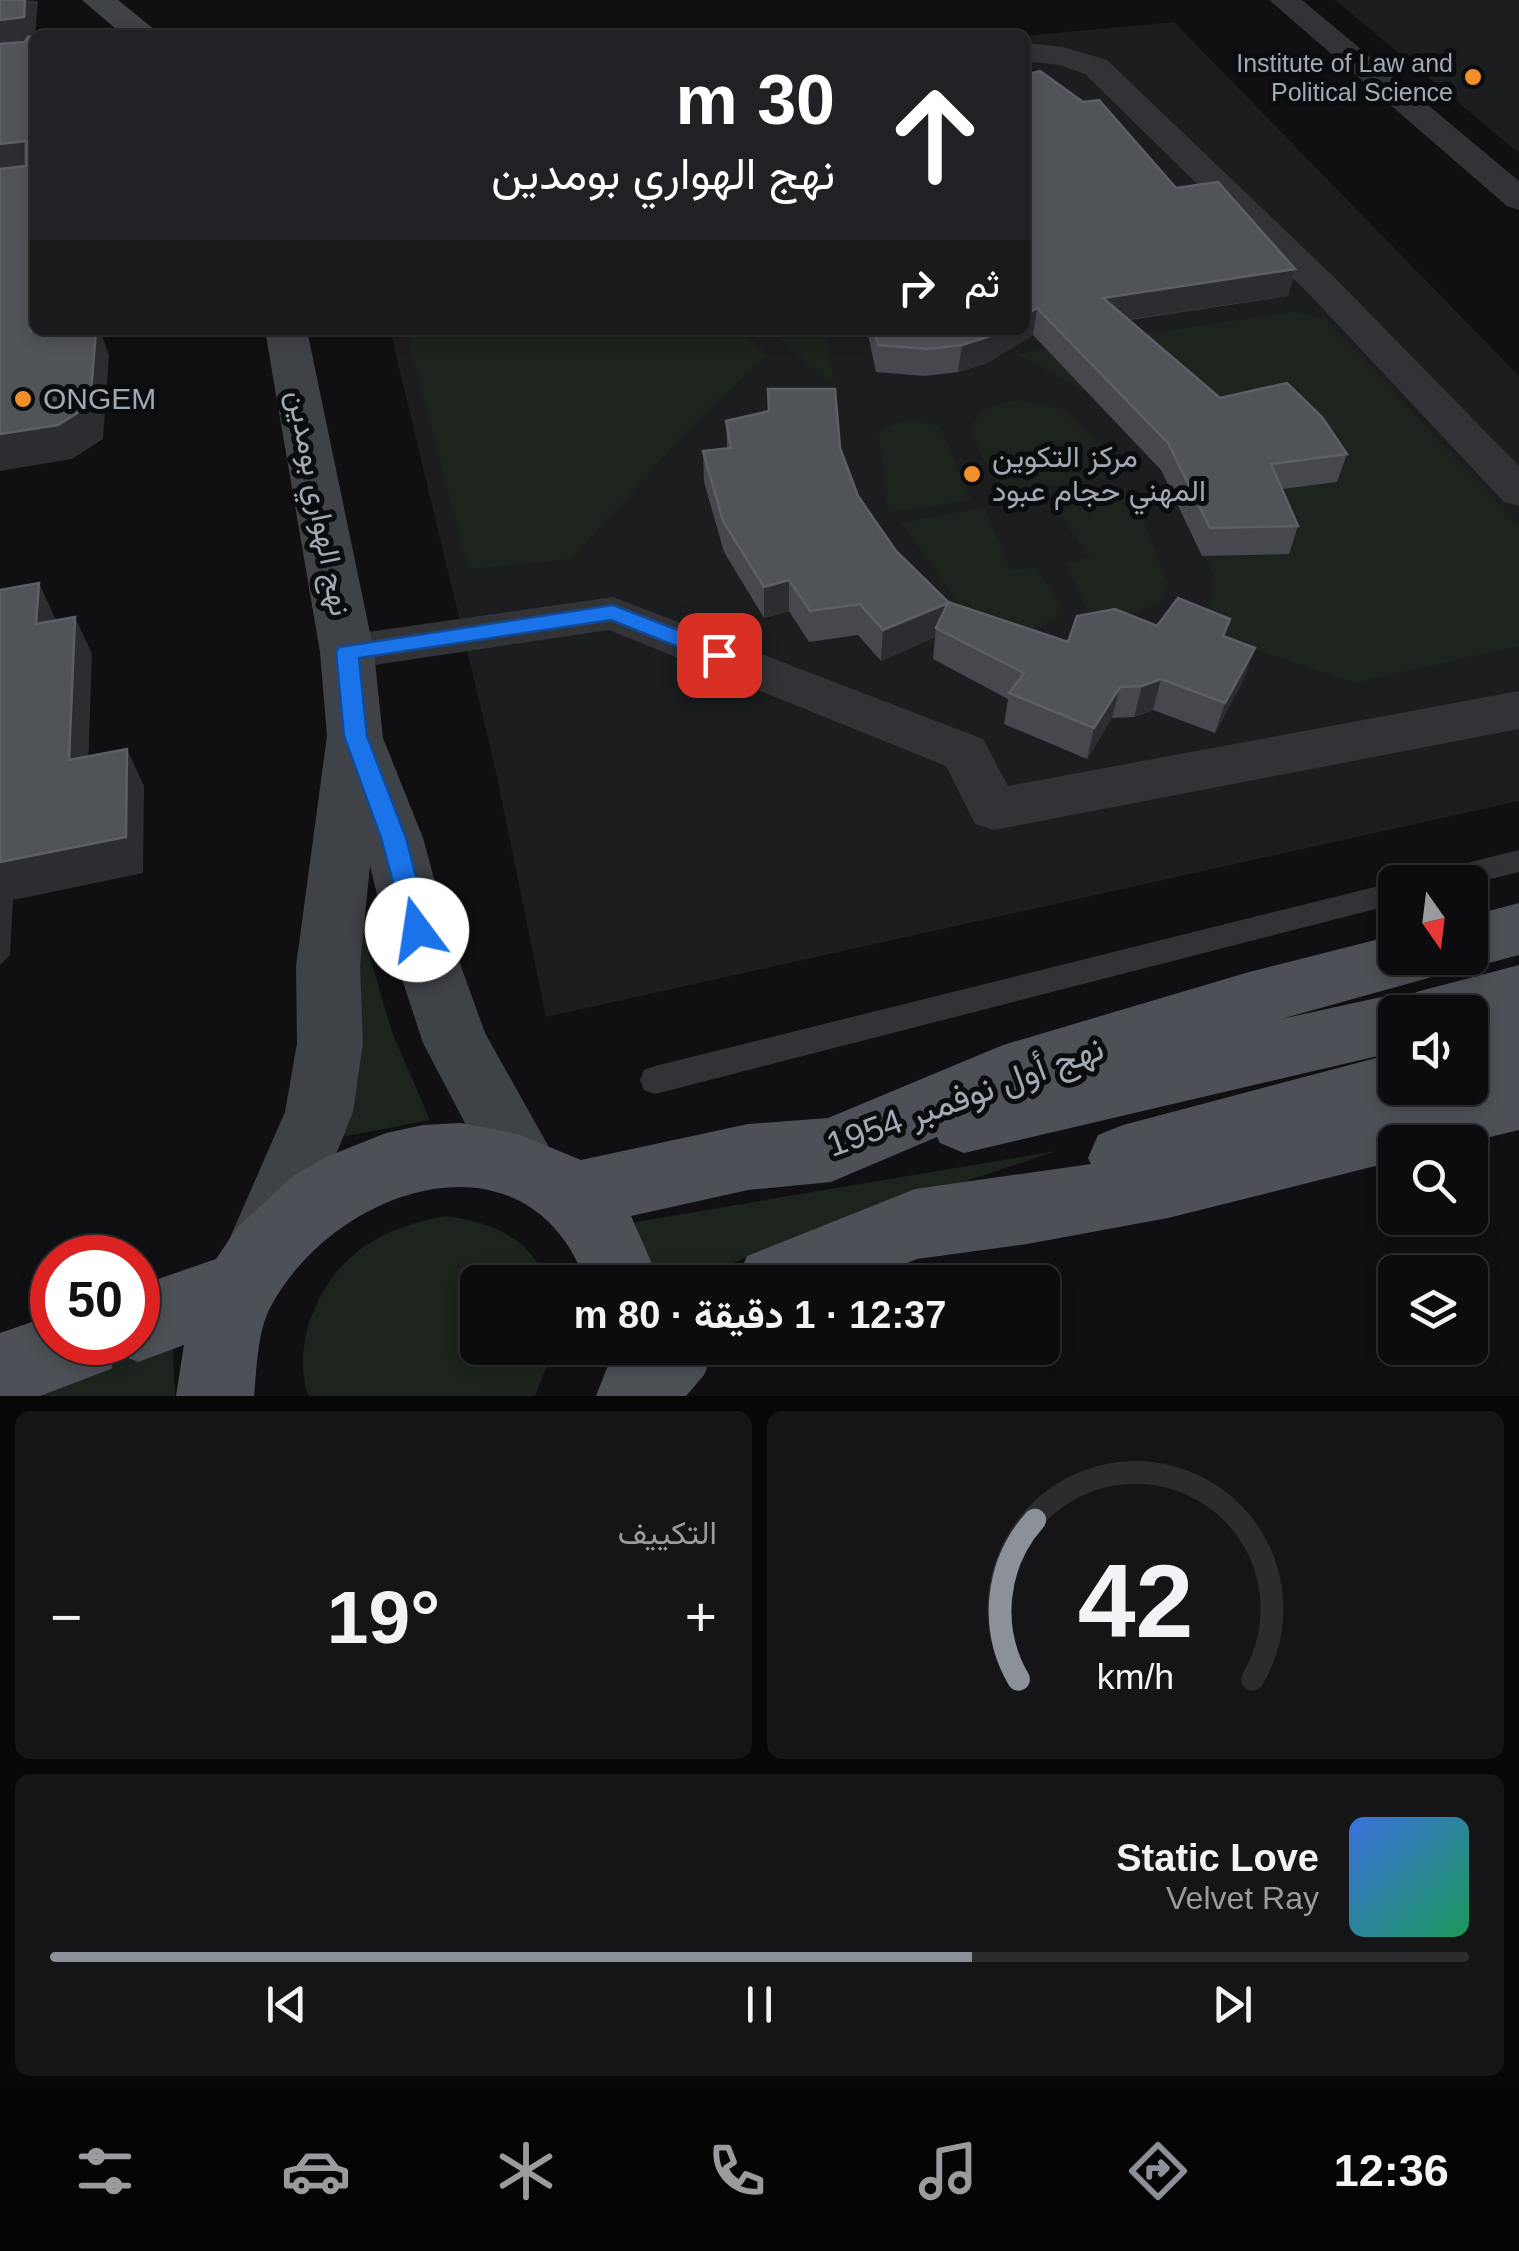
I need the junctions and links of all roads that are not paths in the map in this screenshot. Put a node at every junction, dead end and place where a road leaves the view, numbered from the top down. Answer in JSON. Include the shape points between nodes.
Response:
{"nodes":[{"id":1,"x":98,"y":0,"type":"edge"},
{"id":2,"x":1284,"y":0,"type":"edge"},
{"id":3,"x":137,"y":30,"type":"edge"},
{"id":4,"x":1030,"y":53,"type":"edge"},
{"id":5,"x":1519,"y":199,"type":"edge"},
{"id":6,"x":287,"y":335,"type":"edge"},
{"id":7,"x":1519,"y":492,"type":"edge"},
{"id":8,"x":347,"y":652,"type":"junction"},
{"id":9,"x":1519,"y":710,"type":"edge"},
{"id":10,"x":355,"y":736,"type":"junction"},
{"id":11,"x":1519,"y":861,"type":"edge"},
{"id":12,"x":1488,"y":869,"type":"edge"},
{"id":13,"x":1378,"y":896,"type":"edge"},
{"id":14,"x":1519,"y":929,"type":"edge"},
{"id":15,"x":1488,"y":937,"type":"edge"},
{"id":16,"x":1378,"y":966,"type":"edge"},
{"id":17,"x":1519,"y":992,"type":"edge"},
{"id":18,"x":1488,"y":1000,"type":"edge"},
{"id":19,"x":1378,"y":1028,"type":"edge"},
{"id":20,"x":1519,"y":1050,"type":"edge"},
{"id":21,"x":1488,"y":1058,"type":"edge"},
{"id":22,"x":655,"y":1080,"type":"dead end"},
{"id":23,"x":1378,"y":1089,"type":"edge"},
{"id":24,"x":1519,"y":1099,"type":"edge"},
{"id":25,"x":830,"y":1150,"type":"junction"},
{"id":26,"x":548,"y":1181,"type":"junction"},
{"id":27,"x":915,"y":1224,"type":"junction"},
{"id":28,"x":617,"y":1265,"type":"edge"},
{"id":29,"x":815,"y":1265,"type":"edge"},
{"id":30,"x":249,"y":1275,"type":"junction"},
{"id":31,"x":160,"y":1314,"type":"edge"},
{"id":32,"x":30,"y":1361,"type":"edge"},
{"id":33,"x":624,"y":1365,"type":"edge"},
{"id":34,"x":662,"y":1365,"type":"edge"},
{"id":35,"x":0,"y":1372,"type":"edge"},
{"id":36,"x":216,"y":1396,"type":"edge"},
{"id":37,"x":618,"y":1396,"type":"edge"},
{"id":38,"x":635,"y":1396,"type":"edge"}],
"edges":[{"from":1,"to":3,"type":"main road"},
{"from":2,"to":5,"type":"street"},
{"from":4,"to":7,"type":"street","via":[[1096,66],[1322,286]]},
{"from":6,"to":8,"type":"main road","name":"نهج الهواري بومدين"},
{"from":8,"to":9,"type":"street","via":[[613,613],[965,753],[994,809]]},
{"from":8,"to":10,"type":"main road","name":"نهج الهواري بومدين"},
{"from":10,"to":26,"type":"main road","via":[[394,838],[456,1043]]},
{"from":10,"to":30,"type":"main road","via":[[328,966],[330,1043],[318,1112]]},
{"from":11,"to":12,"type":"lane"},
{"from":13,"to":22,"type":"lane"},
{"from":14,"to":15,"type":"main road"},
{"from":16,"to":25,"type":"main road","name":"نهج أول نوفمبر 1954","via":[[1003,1075]]},
{"from":17,"to":18,"type":"main road"},
{"from":19,"to":25,"type":"main road"},
{"from":20,"to":21,"type":"main road"},
{"from":23,"to":27,"type":"main road","via":[[1060,1175]]},
{"from":24,"to":27,"type":"main road","via":[[1168,1184]]},
{"from":25,"to":26,"type":"main road","name":"نهج أول نوفمبر 1954"},
{"from":26,"to":28,"type":"main road","via":[[608,1240]]},
{"from":26,"to":30,"type":"main road","via":[[469,1154],[410,1158],[353,1178],[300,1213]]},
{"from":27,"to":29,"type":"main road"},
{"from":30,"to":31,"type":"main road"},
{"from":30,"to":36,"type":"main road","via":[[220,1344]]},
{"from":32,"to":35,"type":"main road"},
{"from":33,"to":37,"type":"main road"},
{"from":34,"to":38,"type":"main road"}]}
